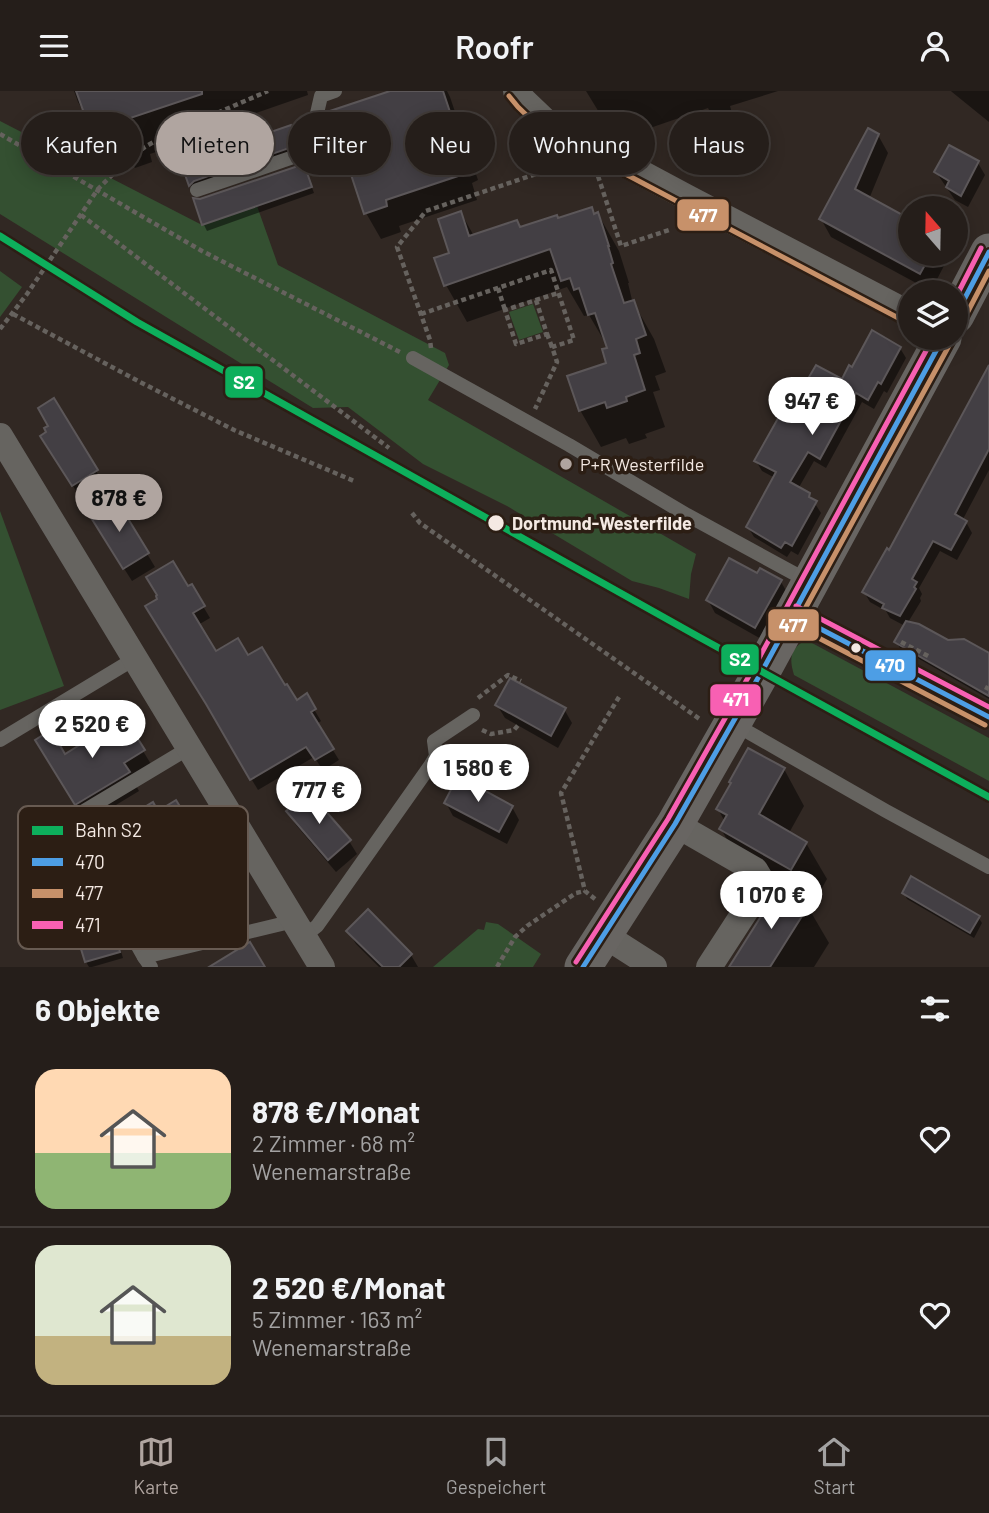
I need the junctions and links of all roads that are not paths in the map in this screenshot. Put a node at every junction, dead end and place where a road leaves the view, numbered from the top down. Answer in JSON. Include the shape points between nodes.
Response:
{"nodes":[{"id":1,"x":335,"y":91,"type":"edge"},
{"id":2,"x":516,"y":91,"type":"edge"},
{"id":3,"x":197,"y":190,"type":"dead end"},
{"id":4,"x":989,"y":252,"type":"edge"},
{"id":5,"x":968,"y":292,"type":"edge"},
{"id":6,"x":898,"y":308,"type":"edge"},
{"id":7,"x":936,"y":350,"type":"edge"},
{"id":8,"x":413,"y":358,"type":"road end"},
{"id":9,"x":0,"y":436,"type":"edge"},
{"id":10,"x":810,"y":582,"type":"junction"},
{"id":11,"x":792,"y":614,"type":"junction"},
{"id":12,"x":134,"y":659,"type":"junction"},
{"id":13,"x":989,"y":717,"type":"edge"},
{"id":14,"x":468,"y":719,"type":"road end"},
{"id":15,"x":733,"y":723,"type":"junction"},
{"id":16,"x":0,"y":740,"type":"edge"},
{"id":17,"x":189,"y":748,"type":"junction"},
{"id":18,"x":92,"y":806,"type":"edge"},
{"id":19,"x":224,"y":806,"type":"edge"},
{"id":20,"x":675,"y":824,"type":"junction"},
{"id":21,"x":248,"y":845,"type":"edge"},
{"id":22,"x":989,"y":867,"type":"edge"},
{"id":23,"x":612,"y":924,"type":"junction"},
{"id":24,"x":299,"y":929,"type":"junction"},
{"id":25,"x":248,"y":940,"type":"edge"},
{"id":26,"x":207,"y":949,"type":"edge"},
{"id":27,"x":148,"y":962,"type":"edge"},
{"id":28,"x":323,"y":967,"type":"edge"},
{"id":29,"x":583,"y":967,"type":"edge"},
{"id":30,"x":654,"y":967,"type":"edge"},
{"id":31,"x":709,"y":967,"type":"edge"}],
"edges":[{"from":1,"to":3,"type":"lane","via":[[321,96],[308,152]]},
{"from":2,"to":6,"type":"street","via":[[546,122]]},
{"from":4,"to":5,"type":"street"},
{"from":7,"to":10,"type":"street"},
{"from":8,"to":10,"type":"lane"},
{"from":9,"to":12,"type":"street"},
{"from":10,"to":11,"type":"street"},
{"from":11,"to":13,"type":"lane"},
{"from":11,"to":15,"type":"street"},
{"from":12,"to":16,"type":"lane"},
{"from":12,"to":17,"type":"street"},
{"from":14,"to":24,"type":"lane","via":[[434,741],[436,757],[317,926]]},
{"from":15,"to":20,"type":"street"},
{"from":15,"to":22,"type":"lane"},
{"from":17,"to":18,"type":"lane"},
{"from":17,"to":19,"type":"street"},
{"from":20,"to":23,"type":"street"},
{"from":20,"to":31,"type":"street","via":[[755,870],[761,880]]},
{"from":21,"to":24,"type":"street"},
{"from":23,"to":29,"type":"street"},
{"from":23,"to":30,"type":"street"},
{"from":24,"to":25,"type":"lane"},
{"from":24,"to":28,"type":"street"},
{"from":26,"to":27,"type":"lane"}]}
